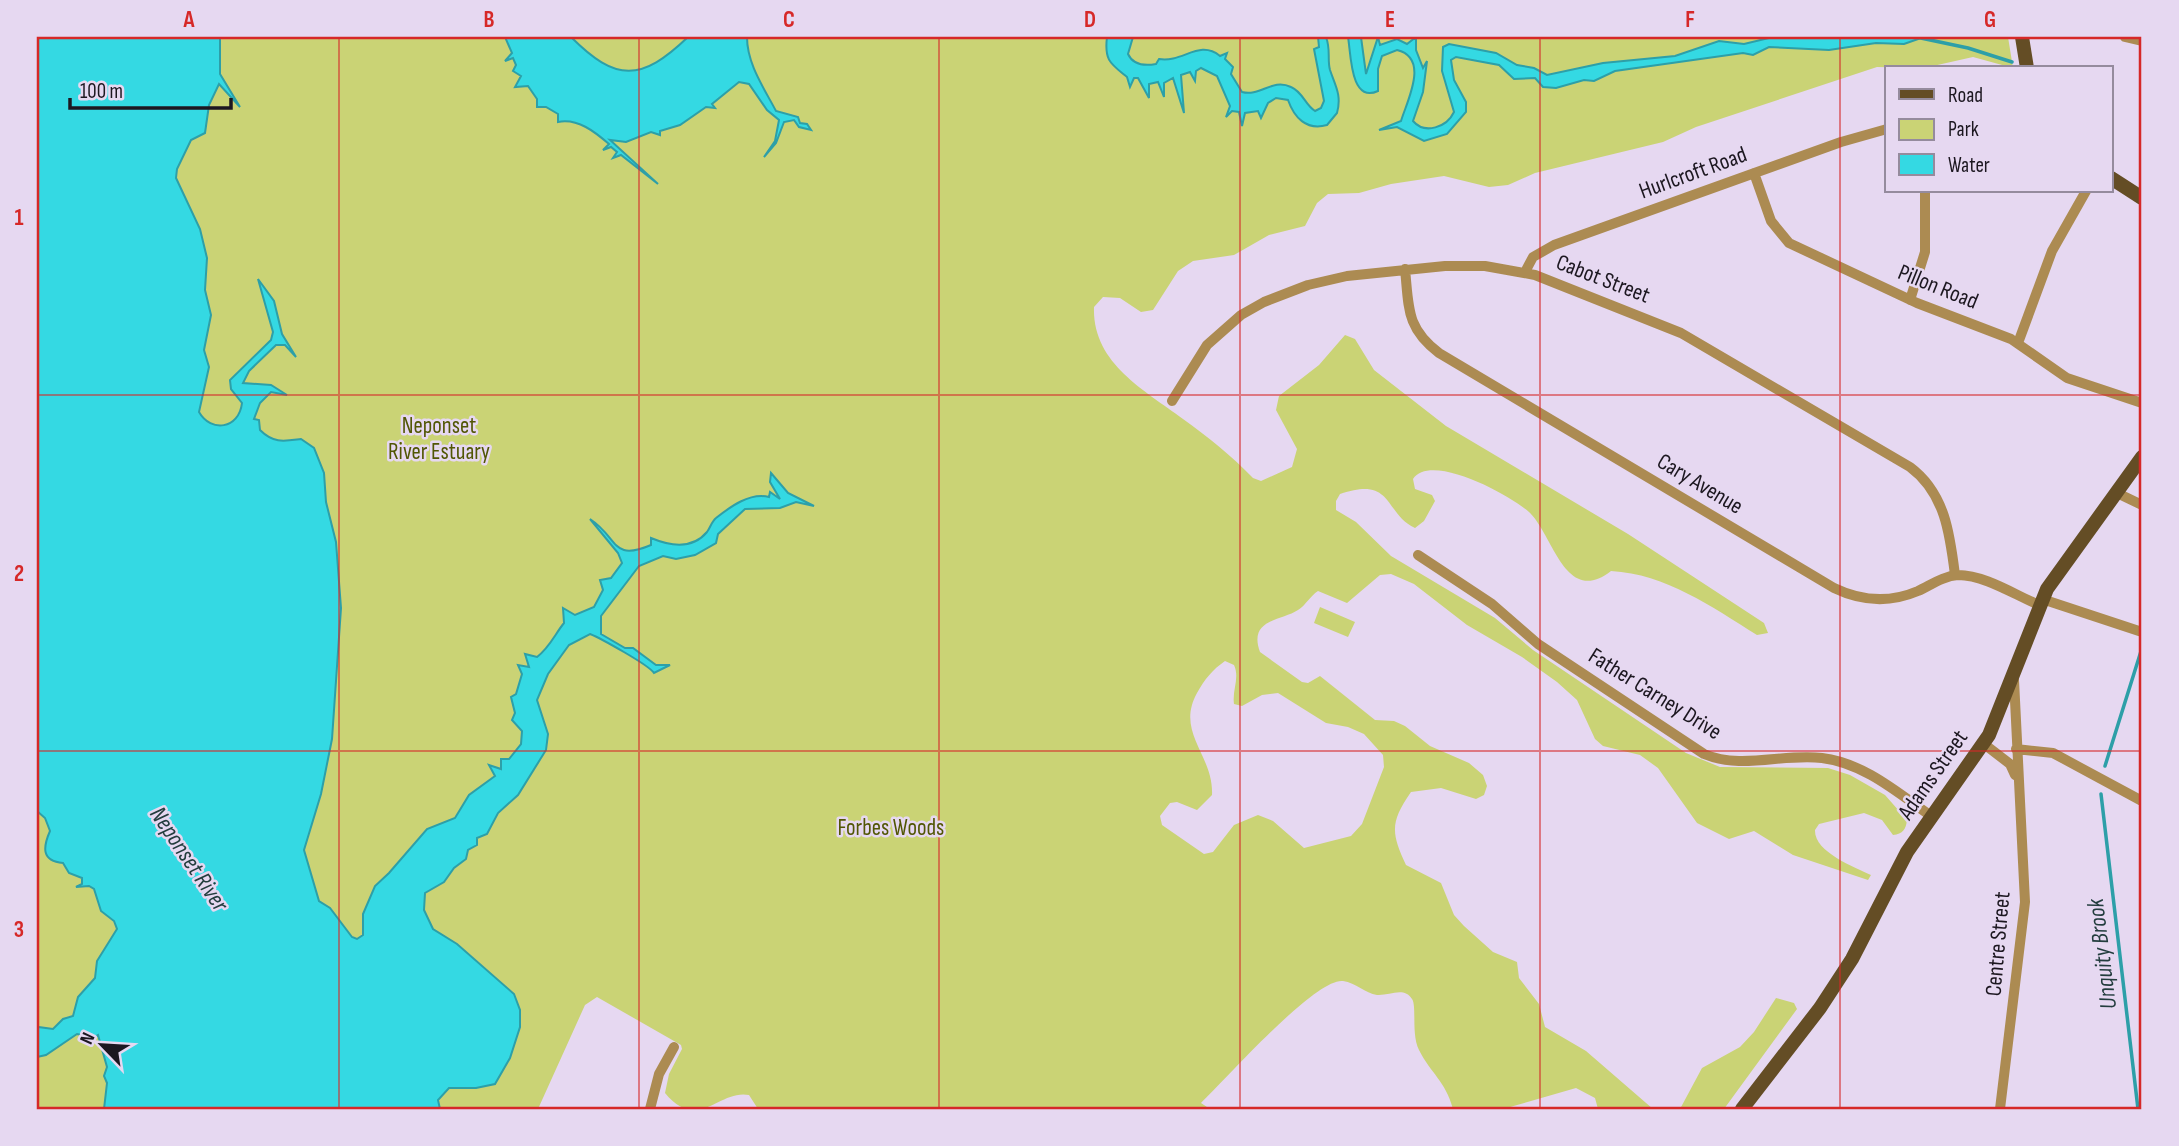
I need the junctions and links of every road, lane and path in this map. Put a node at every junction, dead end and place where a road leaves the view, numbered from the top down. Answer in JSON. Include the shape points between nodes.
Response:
{"nodes":[{"id":1,"x":2022,"y":37,"type":"edge"},
{"id":2,"x":2124,"y":37,"type":"edge"},
{"id":3,"x":2142,"y":41,"type":"edge"},
{"id":4,"x":2027,"y":66,"type":"edge"},
{"id":5,"x":1885,"y":130,"type":"edge"},
{"id":6,"x":1754,"y":173,"type":"junction"},
{"id":7,"x":2112,"y":179,"type":"edge"},
{"id":8,"x":1925,"y":192,"type":"edge"},
{"id":9,"x":2086,"y":192,"type":"edge"},
{"id":10,"x":2142,"y":198,"type":"edge"},
{"id":11,"x":1405,"y":269,"type":"junction"},
{"id":12,"x":1525,"y":272,"type":"junction"},
{"id":13,"x":1910,"y":299,"type":"junction"},
{"id":14,"x":2018,"y":343,"type":"junction"},
{"id":15,"x":1172,"y":401,"type":"dead end"},
{"id":16,"x":2142,"y":404,"type":"edge"},
{"id":17,"x":2142,"y":457,"type":"edge"},
{"id":18,"x":2117,"y":493,"type":"junction"},
{"id":19,"x":2142,"y":505,"type":"edge"},
{"id":20,"x":1418,"y":555,"type":"dead end"},
{"id":21,"x":1955,"y":575,"type":"junction"},
{"id":22,"x":2041,"y":602,"type":"junction"},
{"id":23,"x":2142,"y":632,"type":"edge"},
{"id":24,"x":2016,"y":670,"type":"junction"},
{"id":25,"x":1984,"y":744,"type":"junction"},
{"id":26,"x":2016,"y":749,"type":"junction"},
{"id":27,"x":2017,"y":782,"type":"junction"},
{"id":28,"x":2142,"y":801,"type":"edge"},
{"id":29,"x":1931,"y":816,"type":"junction"},
{"id":30,"x":674,"y":1047,"type":"dead end"},
{"id":31,"x":650,"y":1109,"type":"edge"},
{"id":32,"x":1742,"y":1109,"type":"edge"},
{"id":33,"x":2000,"y":1109,"type":"edge"}],
"edges":[{"from":1,"to":4,"type":"main road"},
{"from":2,"to":3,"type":"street"},
{"from":5,"to":6,"type":"street","name":"Hurlcroft Road"},
{"from":6,"to":12,"type":"street","name":"Hurlcroft Road","via":[[1554,245],[1534,257]]},
{"from":6,"to":13,"type":"street","name":"Pillon Road","via":[[1770,221],[1783,238]]},
{"from":7,"to":10,"type":"main road"},
{"from":8,"to":13,"type":"street","via":[[1925,252]]},
{"from":9,"to":14,"type":"street","via":[[2052,251]]},
{"from":11,"to":12,"type":"street","name":"Cabot Street","via":[[1465,265]]},
{"from":11,"to":15,"type":"street","name":"Cabot Street","via":[[1322,281],[1256,306],[1208,345]]},
{"from":11,"to":21,"type":"street","name":"Cary Avenue","via":[[1412,323],[1440,353],[1834,588],[1857,597],[1883,599]]},
{"from":12,"to":21,"type":"street","name":"Cabot Street","via":[[1691,338],[1910,467],[1930,486],[1943,512]]},
{"from":13,"to":14,"type":"street","name":"Pillon Road"},
{"from":14,"to":16,"type":"street","name":"Pillon Road","via":[[2067,378]]},
{"from":17,"to":18,"type":"main road","name":"Adams Street"},
{"from":18,"to":19,"type":"street"},
{"from":18,"to":22,"type":"main road","name":"Adams Street"},
{"from":20,"to":29,"type":"street","name":"Father Carney Drive","via":[[1492,604],[1538,645],[1696,750],[1728,761],[1814,757],[1849,764]]},
{"from":21,"to":22,"type":"street"},
{"from":22,"to":23,"type":"street"},
{"from":22,"to":24,"type":"main road","name":"Adams Street"},
{"from":24,"to":25,"type":"main road","name":"Adams Street"},
{"from":24,"to":26,"type":"street","name":"Centre Street","via":[[2012,693]]},
{"from":25,"to":27,"type":"street","via":[[2010,764]]},
{"from":25,"to":29,"type":"main road","name":"Adams Street"},
{"from":26,"to":27,"type":"street","name":"Centre Street"},
{"from":26,"to":28,"type":"street","via":[[2053,753]]},
{"from":27,"to":33,"type":"street","name":"Centre Street","via":[[2025,902]]},
{"from":29,"to":32,"type":"main road","name":"Adams Street","via":[[1895,873],[1847,967]]},
{"from":30,"to":31,"type":"street","via":[[659,1074]]}]}
